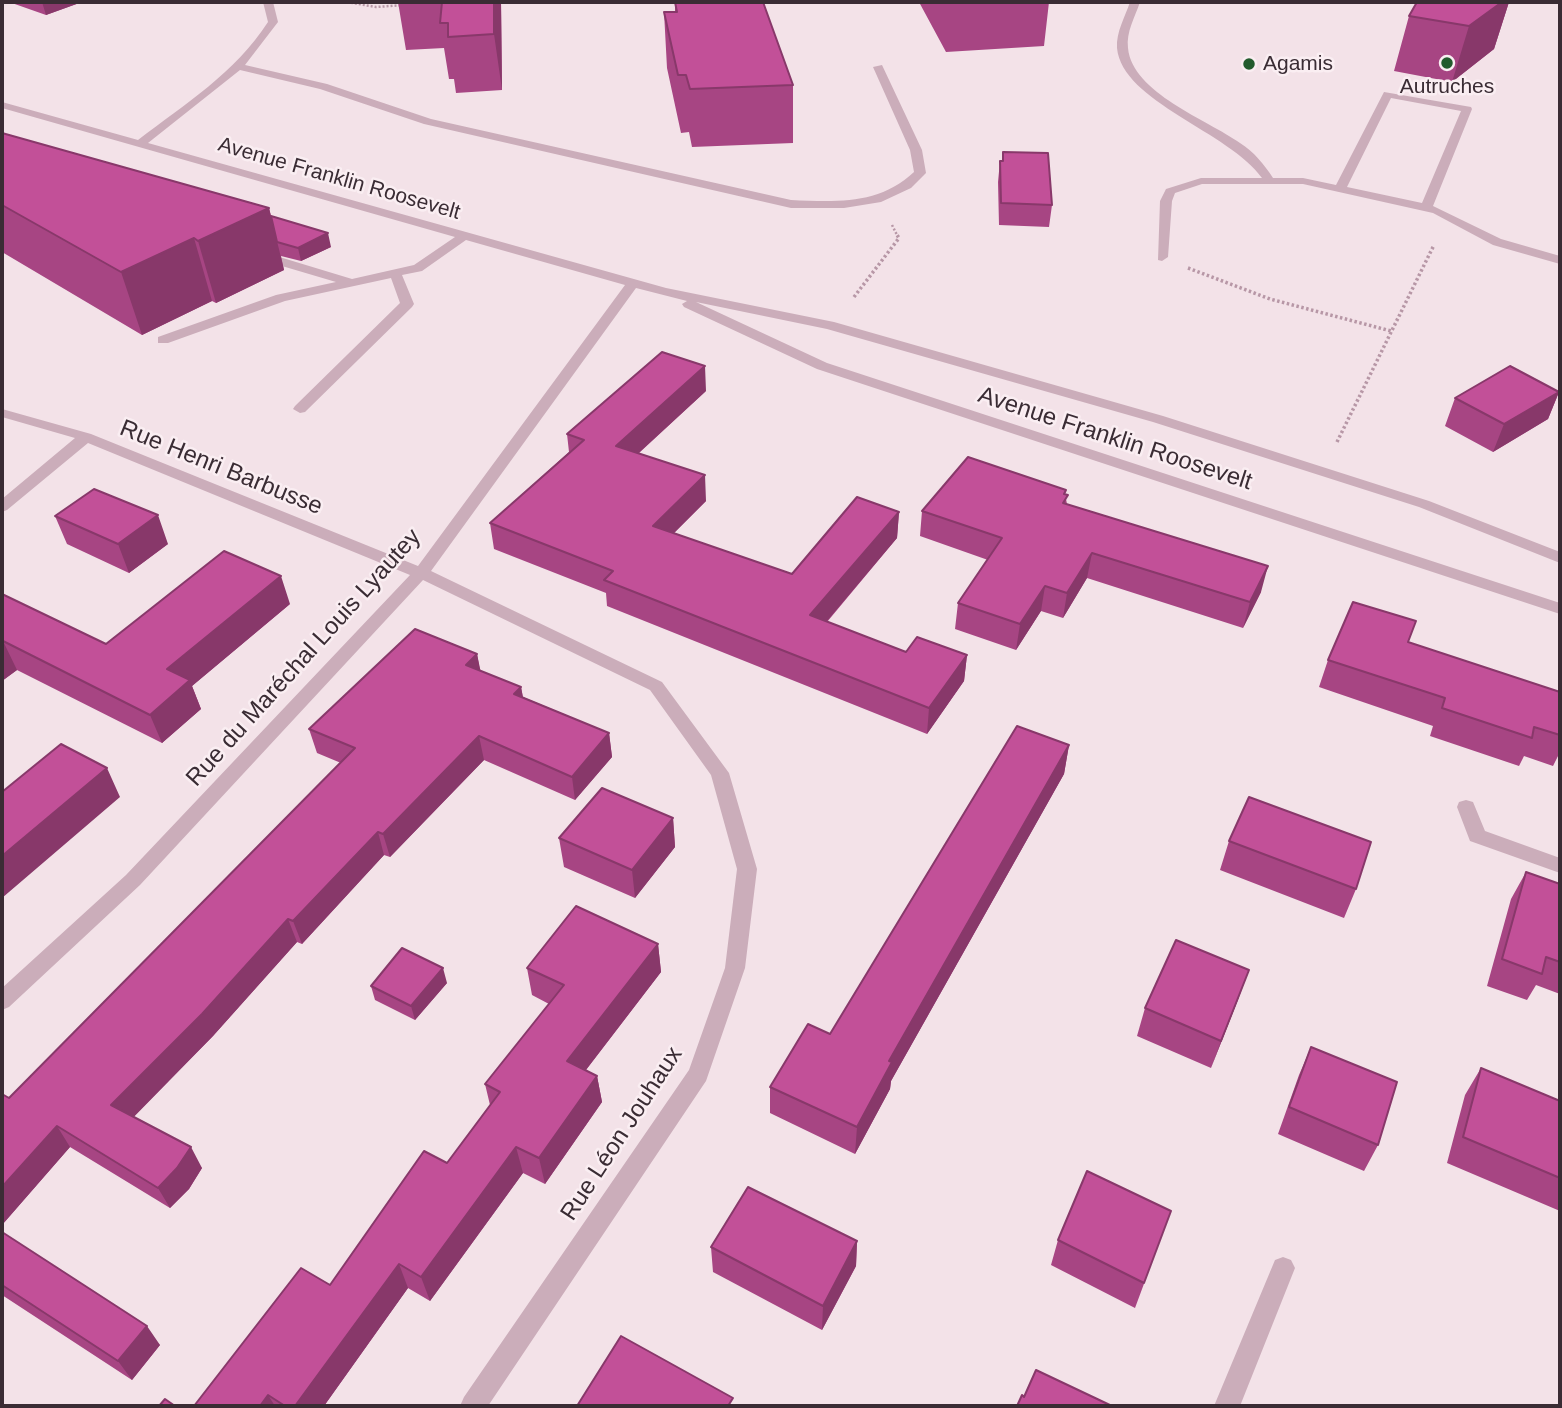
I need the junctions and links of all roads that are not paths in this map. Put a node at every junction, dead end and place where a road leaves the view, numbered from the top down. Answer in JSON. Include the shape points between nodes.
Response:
{"nodes":[{"id":1,"x":268,"y":2,"type":"edge"},
{"id":2,"x":1135,"y":2,"type":"edge"},
{"id":3,"x":238,"y":67,"type":"junction"},
{"id":4,"x":878,"y":67,"type":"dead end"},
{"id":5,"x":2,"y":105,"type":"edge"},
{"id":6,"x":139,"y":144,"type":"junction"},
{"id":7,"x":1270,"y":181,"type":"junction"},
{"id":8,"x":1340,"y":189,"type":"junction"},
{"id":9,"x":1426,"y":208,"type":"junction"},
{"id":10,"x":464,"y":236,"type":"junction"},
{"id":11,"x":249,"y":252,"type":"dead end"},
{"id":12,"x":1162,"y":257,"type":"road end"},
{"id":13,"x":1560,"y":260,"type":"edge"},
{"id":14,"x":395,"y":273,"type":"junction"},
{"id":15,"x":353,"y":282,"type":"junction"},
{"id":16,"x":633,"y":284,"type":"junction"},
{"id":17,"x":664,"y":292,"type":"junction"},
{"id":18,"x":163,"y":340,"type":"dead end"},
{"id":19,"x":300,"y":409,"type":"dead end"},
{"id":20,"x":2,"y":413,"type":"edge"},
{"id":21,"x":86,"y":437,"type":"junction"},
{"id":22,"x":2,"y":507,"type":"edge"},
{"id":23,"x":1560,"y":558,"type":"edge"},
{"id":24,"x":421,"y":573,"type":"junction"},
{"id":25,"x":1560,"y":609,"type":"edge"},
{"id":26,"x":1466,"y":807,"type":"dead end"},
{"id":27,"x":1560,"y":866,"type":"edge"},
{"id":28,"x":2,"y":1000,"type":"edge"},
{"id":29,"x":1283,"y":1268,"type":"dead end"},
{"id":30,"x":473,"y":1406,"type":"edge"},
{"id":31,"x":1227,"y":1406,"type":"edge"}],
"edges":[{"from":1,"to":3,"type":"street","via":[[273,22],[260,45]]},
{"from":2,"to":7,"type":"street","via":[[1123,31],[1129,68],[1156,96],[1250,156]]},
{"from":3,"to":4,"type":"street","via":[[323,86],[428,122],[791,204],[832,206],[878,201],[908,187],[920,173],[916,150]]},
{"from":3,"to":6,"type":"street"},
{"from":5,"to":6,"type":"street","name":"Avenue Franklin Roosevelt"},
{"from":6,"to":10,"type":"street","name":"Avenue Franklin Roosevelt"},
{"from":7,"to":8,"type":"street","via":[[1303,181]]},
{"from":7,"to":12,"type":"street","via":[[1201,181],[1170,191]]},
{"from":8,"to":9,"type":"street"},
{"from":8,"to":9,"type":"street","via":[[1388,94],[1466,108]]},
{"from":9,"to":13,"type":"street","via":[[1497,243]]},
{"from":10,"to":14,"type":"street","via":[[418,268]]},
{"from":10,"to":16,"type":"street","name":"Avenue Franklin Roosevelt"},
{"from":11,"to":15,"type":"street"},
{"from":14,"to":15,"type":"street"},
{"from":14,"to":19,"type":"street","via":[[407,304]]},
{"from":15,"to":18,"type":"street","via":[[281,298]]},
{"from":16,"to":17,"type":"street","name":"Avenue Franklin Roosevelt"},
{"from":16,"to":24,"type":"street","name":"Rue du Maréchal Louis Lyautey"},
{"from":17,"to":23,"type":"street","name":"Avenue Franklin Roosevelt","via":[[829,325],[1158,419],[1424,504]]},
{"from":17,"to":25,"type":"street","name":"Avenue Franklin Roosevelt","via":[[822,366]]},
{"from":20,"to":21,"type":"street","name":"Rue Henri Barbusse"},
{"from":21,"to":22,"type":"street"},
{"from":21,"to":24,"type":"street","name":"Rue Henri Barbusse"},
{"from":24,"to":28,"type":"street","name":"Rue du Maréchal Louis Lyautey","via":[[133,880]]},
{"from":24,"to":30,"type":"street","name":"Rue Léon Jouhaux","via":[[656,686],[720,773],[747,869],[735,968],[698,1074]]},
{"from":26,"to":27,"type":"street","via":[[1476,836]]},
{"from":29,"to":31,"type":"street"}]}
